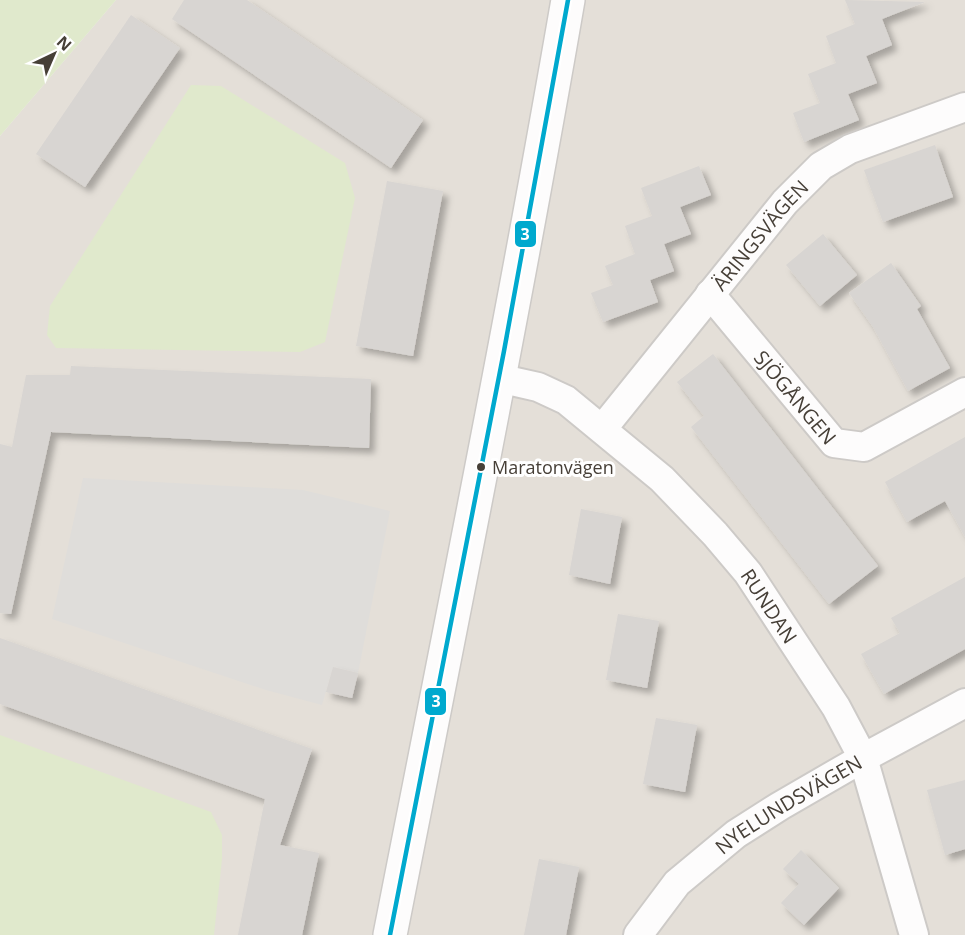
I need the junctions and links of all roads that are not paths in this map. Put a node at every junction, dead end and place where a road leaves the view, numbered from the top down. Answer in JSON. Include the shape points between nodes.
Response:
{"nodes":[{"id":1,"x":568,"y":0,"type":"edge"},
{"id":2,"x":965,"y":107,"type":"edge"},
{"id":3,"x":710,"y":294,"type":"junction"},
{"id":4,"x":498,"y":378,"type":"junction"},
{"id":5,"x":965,"y":392,"type":"edge"},
{"id":6,"x":603,"y":428,"type":"junction"},
{"id":7,"x":965,"y":703,"type":"edge"},
{"id":8,"x":863,"y":758,"type":"junction"},
{"id":9,"x":390,"y":935,"type":"edge"},
{"id":10,"x":638,"y":935,"type":"edge"},
{"id":11,"x":914,"y":935,"type":"edge"}],
"edges":[{"from":1,"to":4,"type":"street"},
{"from":2,"to":3,"type":"street","name":"ÄRINGSVÄGEN","via":[[850,149],[821,166],[785,202]]},
{"from":3,"to":5,"type":"street","name":"SJÖGÅNGEN","via":[[834,443],[864,447]]},
{"from":3,"to":6,"type":"street","name":"ÄRINGSVÄGEN"},
{"from":4,"to":6,"type":"street","name":"RUNDAN","via":[[538,387],[566,400]]},
{"from":4,"to":9,"type":"street"},
{"from":6,"to":8,"type":"street","name":"RUNDAN","via":[[662,479],[748,573],[836,707]]},
{"from":7,"to":8,"type":"street","name":"NYELUNDSVÄGEN"},
{"from":8,"to":10,"type":"street","name":"NYELUNDSVÄGEN","via":[[780,806],[708,855],[677,883]]},
{"from":8,"to":11,"type":"street","name":"RUNDAN"}]}
